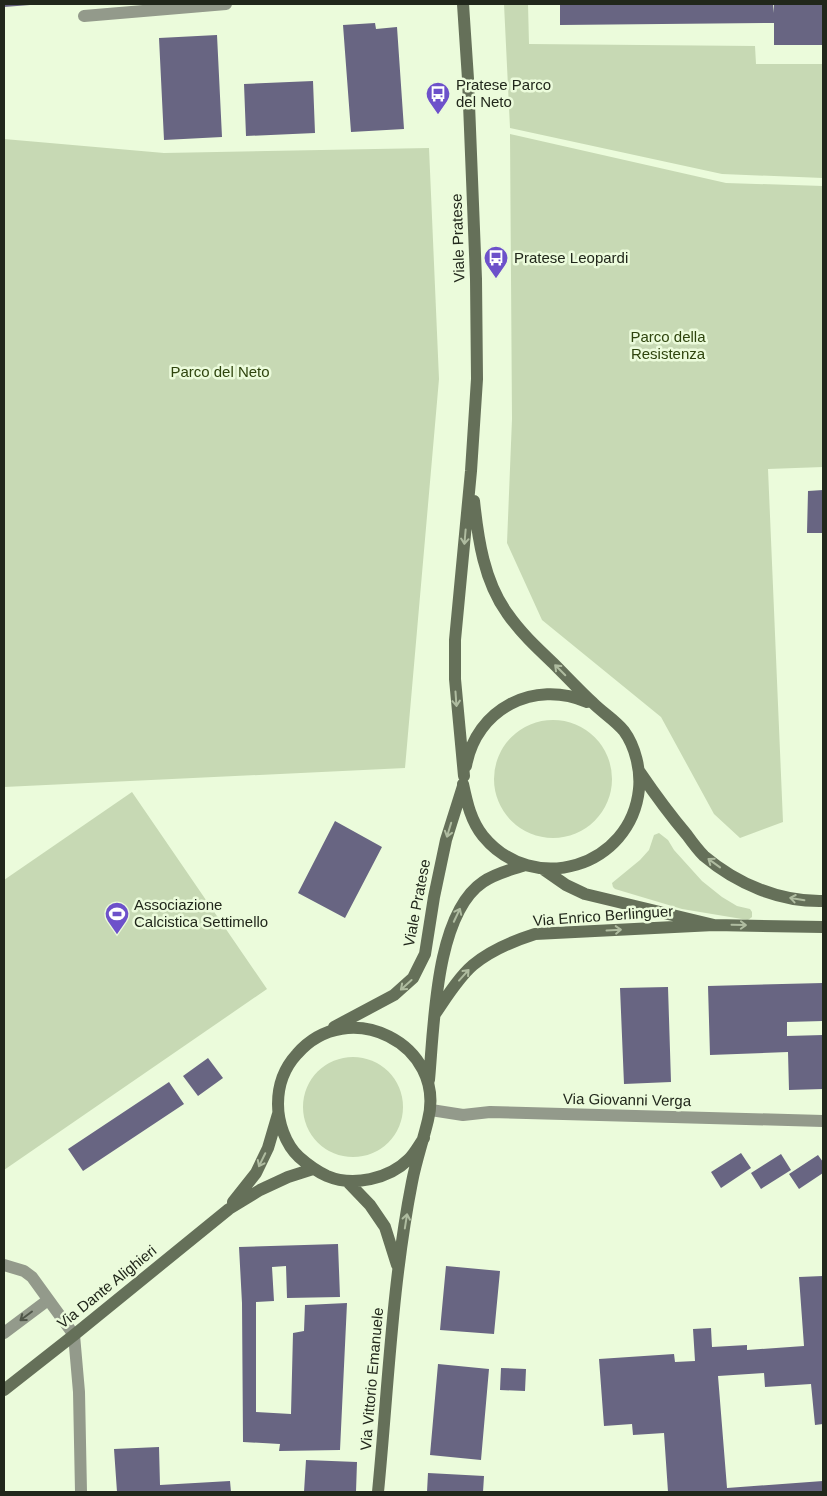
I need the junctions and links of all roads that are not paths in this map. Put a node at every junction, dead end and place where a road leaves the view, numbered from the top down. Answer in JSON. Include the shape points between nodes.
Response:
{"nodes":[{"id":1,"x":226,"y":4,"type":"edge"},
{"id":2,"x":463,"y":4,"type":"edge"},
{"id":3,"x":84,"y":16,"type":"dead end"},
{"id":4,"x":471,"y":471,"type":"junction"},
{"id":5,"x":594,"y":705,"type":"junction"},
{"id":6,"x":639,"y":771,"type":"junction"},
{"id":7,"x":464,"y":780,"type":"junction"},
{"id":8,"x":526,"y":865,"type":"junction"},
{"id":9,"x":543,"y":869,"type":"junction"},
{"id":10,"x":823,"y":901,"type":"edge"},
{"id":11,"x":714,"y":925,"type":"junction"},
{"id":12,"x":823,"y":927,"type":"edge"},
{"id":13,"x":435,"y":1014,"type":"junction"},
{"id":14,"x":318,"y":1036,"type":"junction"},
{"id":15,"x":428,"y":1083,"type":"junction"},
{"id":16,"x":431,"y":1110,"type":"junction"},
{"id":17,"x":278,"y":1114,"type":"junction"},
{"id":18,"x":823,"y":1121,"type":"edge"},
{"id":19,"x":424,"y":1138,"type":"junction"},
{"id":20,"x":312,"y":1169,"type":"junction"},
{"id":21,"x":347,"y":1181,"type":"junction"},
{"id":22,"x":228,"y":1208,"type":"junction"},
{"id":23,"x":4,"y":1265,"type":"edge"},
{"id":24,"x":398,"y":1270,"type":"junction"},
{"id":25,"x":48,"y":1300,"type":"junction"},
{"id":26,"x":4,"y":1332,"type":"edge"},
{"id":27,"x":74,"y":1336,"type":"junction"},
{"id":28,"x":4,"y":1390,"type":"edge"},
{"id":29,"x":81,"y":1492,"type":"edge"},
{"id":30,"x":378,"y":1492,"type":"edge"}],
"edges":[{"from":1,"to":3,"type":"street"},
{"from":2,"to":4,"type":"main road","name":"Viale Pratese","via":[[476,279],[476,378]]},
{"from":5,"to":4,"type":"main road","name":"Viale Pratese","one_way":true,"via":[[520,631],[505,611],[480,548]]},
{"from":4,"to":7,"type":"main road","name":"Viale Pratese","one_way":true,"via":[[455,640],[455,679]]},
{"from":5,"to":6,"type":"main road","name":"Viale Pratese","via":[[625,732]]},
{"from":5,"to":7,"type":"main road","name":"Viale Pratese","via":[[574,696],[552,693],[530,696],[509,704],[477,734],[468,754]]},
{"from":6,"to":9,"type":"main road","name":"Viale Pratese","via":[[636,805],[630,822],[608,849],[578,865]]},
{"from":10,"to":6,"type":"main road","one_way":true,"via":[[772,894],[733,877],[703,855]]},
{"from":7,"to":8,"type":"main road","name":"Viale Pratese","via":[[467,805],[483,836],[509,858]]},
{"from":7,"to":14,"type":"main road","name":"Viale Pratese","one_way":true,"via":[[446,840],[425,954],[413,978],[394,995]]},
{"from":8,"to":9,"type":"main road","name":"Viale Pratese"},
{"from":13,"to":8,"type":"main road","name":"Viale Pratese","one_way":true,"via":[[444,953],[461,905],[482,883],[496,874]]},
{"from":9,"to":11,"type":"main road","name":"Via Enrico Berlinguer","via":[[585,894]]},
{"from":11,"to":12,"type":"main road","name":"Via Enrico Berlinguer","one_way":true},
{"from":13,"to":11,"type":"main road","name":"Via Enrico Berlinguer","one_way":true,"via":[[473,966],[510,942],[536,934]]},
{"from":13,"to":15,"type":"main road","name":"Viale Pratese"},
{"from":14,"to":15,"type":"main road","name":"Via Vittorio Emanuele","via":[[340,1028],[384,1033],[404,1045],[419,1062]]},
{"from":14,"to":17,"type":"main road","name":"Via Vittorio Emanuele","via":[[290,1061],[282,1078]]},
{"from":15,"to":16,"type":"main road","name":"Via Vittorio Emanuele"},
{"from":16,"to":18,"type":"street","name":"Via Giovanni Verga","via":[[463,1115],[490,1112]]},
{"from":16,"to":19,"type":"main road","name":"Via Vittorio Emanuele"},
{"from":17,"to":20,"type":"main road","name":"Via Vittorio Emanuele","via":[[284,1136]]},
{"from":17,"to":22,"type":"main road","name":"Via Dante Alighieri","one_way":true,"via":[[268,1148],[256,1173]]},
{"from":19,"to":21,"type":"main road","name":"Via Vittorio Emanuele","via":[[409,1159],[389,1173],[371,1179]]},
{"from":24,"to":19,"type":"main road","name":"Via Vittorio Emanuele","one_way":true,"via":[[412,1180]]},
{"from":20,"to":21,"type":"main road","name":"Via Vittorio Emanuele"},
{"from":20,"to":22,"type":"main road","name":"Via Dante Alighieri","via":[[260,1190]]},
{"from":21,"to":24,"type":"main road","name":"Via Vittorio Emanuele","via":[[385,1227]]},
{"from":22,"to":27,"type":"main road","name":"Via Dante Alighieri"},
{"from":23,"to":25,"type":"street","via":[[32,1277]]},
{"from":24,"to":30,"type":"main road","name":"Via Vittorio Emanuele"},
{"from":25,"to":26,"type":"street","one_way":true},
{"from":25,"to":27,"type":"street"},
{"from":27,"to":28,"type":"main road","name":"Via Dante Alighieri"},
{"from":27,"to":29,"type":"street"}]}
